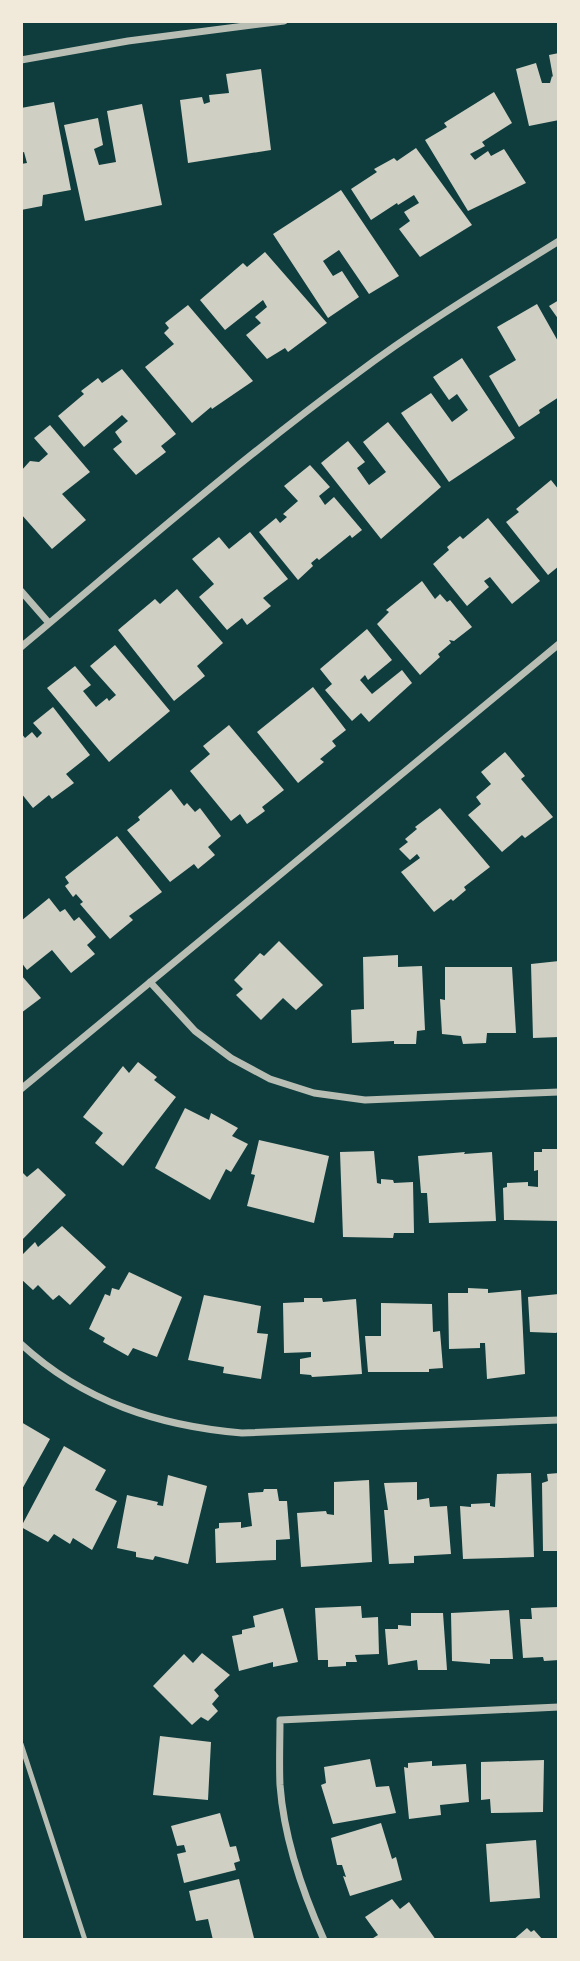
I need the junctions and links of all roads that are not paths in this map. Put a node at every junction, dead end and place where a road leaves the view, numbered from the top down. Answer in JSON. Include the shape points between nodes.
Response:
{"nodes":[{"id":1,"x":284,"y":21,"type":"edge"},
{"id":2,"x":21,"y":60,"type":"edge"},
{"id":3,"x":559,"y":241,"type":"edge"},
{"id":4,"x":21,"y":591,"type":"edge"},
{"id":5,"x":49,"y":623,"type":"junction"},
{"id":6,"x":559,"y":644,"type":"edge"},
{"id":7,"x":21,"y":647,"type":"edge"},
{"id":8,"x":150,"y":982,"type":"junction"},
{"id":9,"x":21,"y":1089,"type":"edge"},
{"id":10,"x":559,"y":1092,"type":"edge"},
{"id":11,"x":21,"y":1344,"type":"edge"},
{"id":12,"x":559,"y":1420,"type":"edge"},
{"id":13,"x":559,"y":1707,"type":"edge"},
{"id":14,"x":21,"y":1744,"type":"edge"},
{"id":15,"x":85,"y":1940,"type":"edge"},
{"id":16,"x":324,"y":1940,"type":"edge"}],
"edges":[{"from":1,"to":2,"type":"street"},
{"from":3,"to":5,"type":"street","via":[[451,307],[355,375]]},
{"from":4,"to":5,"type":"street"},
{"from":5,"to":7,"type":"street"},
{"from":6,"to":8,"type":"street"},
{"from":8,"to":9,"type":"street"},
{"from":8,"to":10,"type":"street","via":[[195,1031],[231,1058],[270,1079],[314,1093],[365,1100]]},
{"from":11,"to":12,"type":"street","via":[[102,1399],[148,1418],[198,1429],[242,1433]]},
{"from":13,"to":16,"type":"street","via":[[280,1720],[280,1786],[288,1840]]},
{"from":14,"to":15,"type":"lane"}]}
